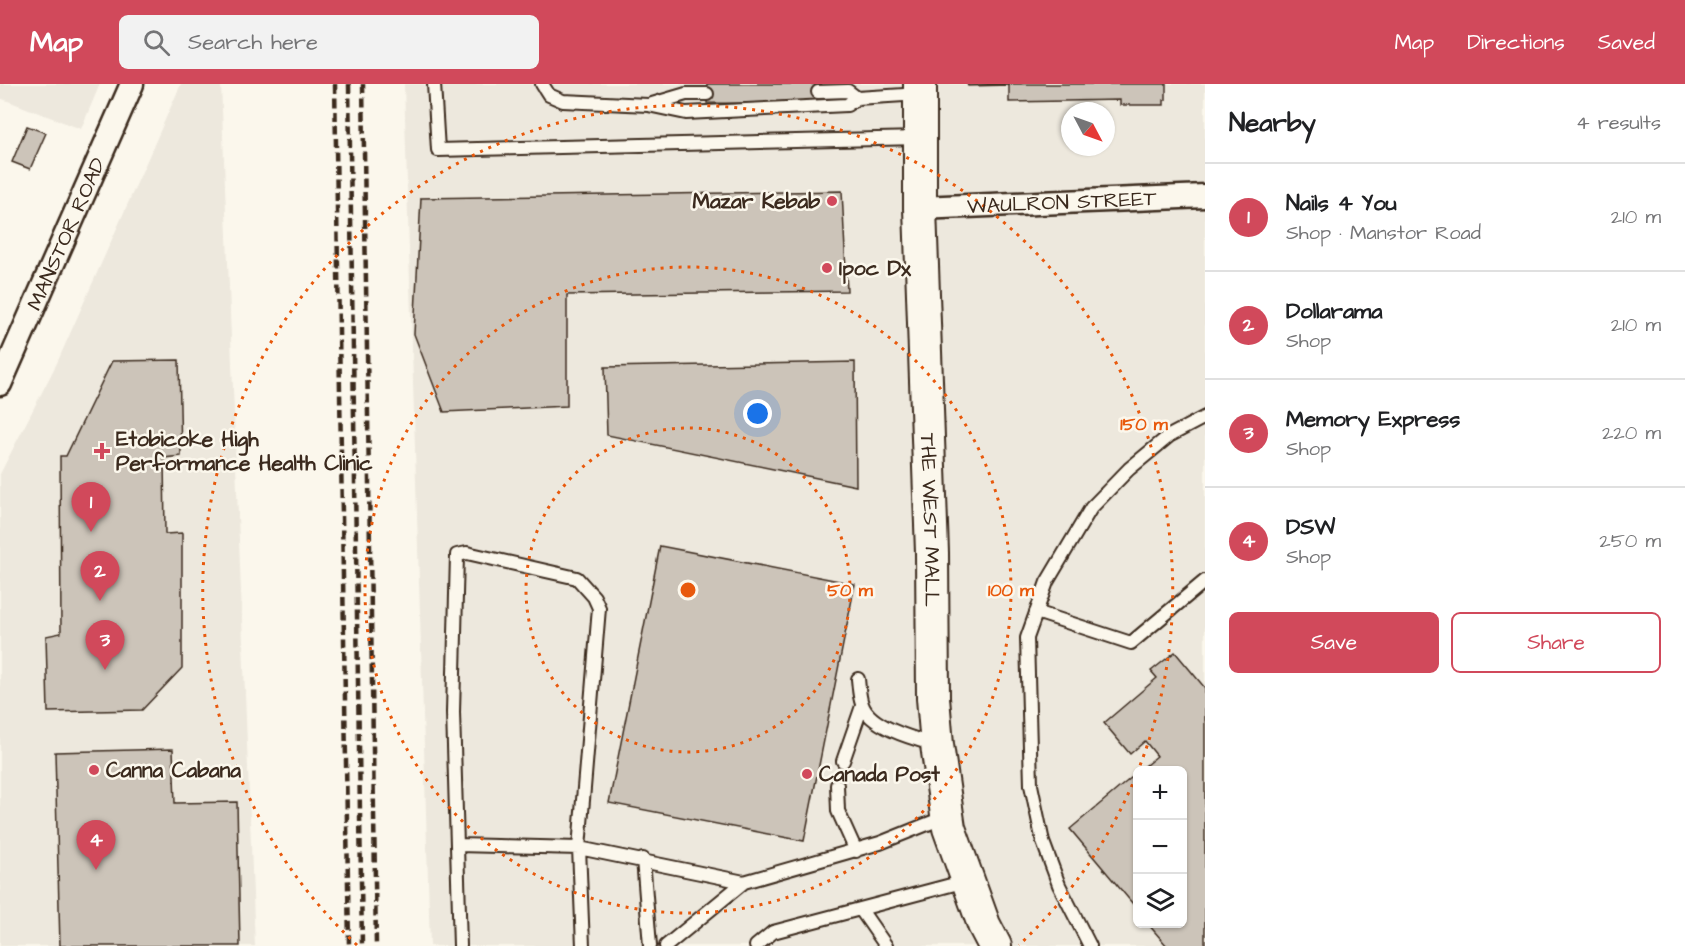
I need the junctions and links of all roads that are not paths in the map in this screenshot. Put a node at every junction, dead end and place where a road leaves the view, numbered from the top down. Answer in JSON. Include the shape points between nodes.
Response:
{"nodes":[{"id":1,"x":132,"y":84,"type":"edge"},
{"id":2,"x":434,"y":84,"type":"edge"},
{"id":3,"x":542,"y":84,"type":"edge"},
{"id":4,"x":920,"y":89,"type":"edge"},
{"id":5,"x":851,"y":91,"type":"edge"},
{"id":6,"x":818,"y":92,"type":"dead end"},
{"id":7,"x":707,"y":94,"type":"dead end"},
{"id":8,"x":648,"y":105,"type":"junction"},
{"id":9,"x":920,"y":138,"type":"junction"},
{"id":10,"x":1205,"y":196,"type":"edge"},
{"id":11,"x":920,"y":208,"type":"junction"},
{"id":12,"x":0,"y":384,"type":"edge"},
{"id":13,"x":1205,"y":417,"type":"edge"},
{"id":14,"x":1202,"y":588,"type":"edge"},
{"id":15,"x":1036,"y":612,"type":"junction"},
{"id":16,"x":858,"y":680,"type":"dead end"},
{"id":17,"x":862,"y":706,"type":"junction"},
{"id":18,"x":937,"y":745,"type":"junction"},
{"id":19,"x":843,"y":761,"type":"dead end"},
{"id":20,"x":837,"y":786,"type":"dead end"},
{"id":21,"x":946,"y":816,"type":"junction"},
{"id":22,"x":458,"y":845,"type":"junction"},
{"id":23,"x":579,"y":848,"type":"junction"},
{"id":24,"x":856,"y":851,"type":"junction"},
{"id":25,"x":643,"y":859,"type":"junction"},
{"id":26,"x":968,"y":881,"type":"junction"},
{"id":27,"x":744,"y":882,"type":"junction"},
{"id":28,"x":861,"y":910,"type":"junction"},
{"id":29,"x":460,"y":946,"type":"edge"},
{"id":30,"x":583,"y":946,"type":"edge"},
{"id":31,"x":650,"y":946,"type":"edge"},
{"id":32,"x":666,"y":946,"type":"edge"},
{"id":33,"x":756,"y":946,"type":"edge"},
{"id":34,"x":886,"y":946,"type":"edge"},
{"id":35,"x":995,"y":946,"type":"edge"},
{"id":36,"x":1090,"y":946,"type":"edge"}],
"edges":[{"from":1,"to":12,"type":"street","name":"MANSTOR ROAD"},
{"from":2,"to":9,"type":"lane","via":[[438,150]]},
{"from":3,"to":8,"type":"lane","via":[[549,95],[563,101]]},
{"from":4,"to":5,"type":"lane"},
{"from":4,"to":9,"type":"main road","name":"THE WEST MALL"},
{"from":5,"to":6,"type":"lane"},
{"from":5,"to":8,"type":"lane","via":[[847,105],[686,113]]},
{"from":7,"to":8,"type":"lane","via":[[686,94]]},
{"from":9,"to":11,"type":"main road","name":"THE WEST MALL"},
{"from":10,"to":11,"type":"street","name":"WAULRON STREET"},
{"from":11,"to":18,"type":"main road","name":"THE WEST MALL"},
{"from":13,"to":15,"type":"lane","via":[[1169,436],[1091,508],[1047,582]]},
{"from":14,"to":15,"type":"lane","via":[[1131,643]]},
{"from":15,"to":36,"type":"lane","via":[[1027,638],[1031,785],[1043,842],[1059,885]]},
{"from":16,"to":17,"type":"lane"},
{"from":17,"to":18,"type":"lane","via":[[894,733]]},
{"from":17,"to":19,"type":"lane"},
{"from":18,"to":21,"type":"main road","name":"THE WEST MALL"},
{"from":20,"to":24,"type":"lane","via":[[838,811]]},
{"from":21,"to":24,"type":"lane"},
{"from":21,"to":26,"type":"main road","name":"THE WEST MALL"},
{"from":22,"to":23,"type":"lane"},
{"from":22,"to":23,"type":"lane","via":[[453,712],[457,555],[467,553],[577,578],[599,608]]},
{"from":22,"to":29,"type":"lane"},
{"from":23,"to":25,"type":"lane"},
{"from":23,"to":30,"type":"lane"},
{"from":24,"to":27,"type":"lane"},
{"from":25,"to":27,"type":"lane"},
{"from":25,"to":31,"type":"lane"},
{"from":26,"to":28,"type":"lane"},
{"from":26,"to":35,"type":"main road","name":"THE WEST MALL"},
{"from":27,"to":32,"type":"lane"},
{"from":28,"to":33,"type":"lane","via":[[773,932]]},
{"from":28,"to":34,"type":"lane"}]}
